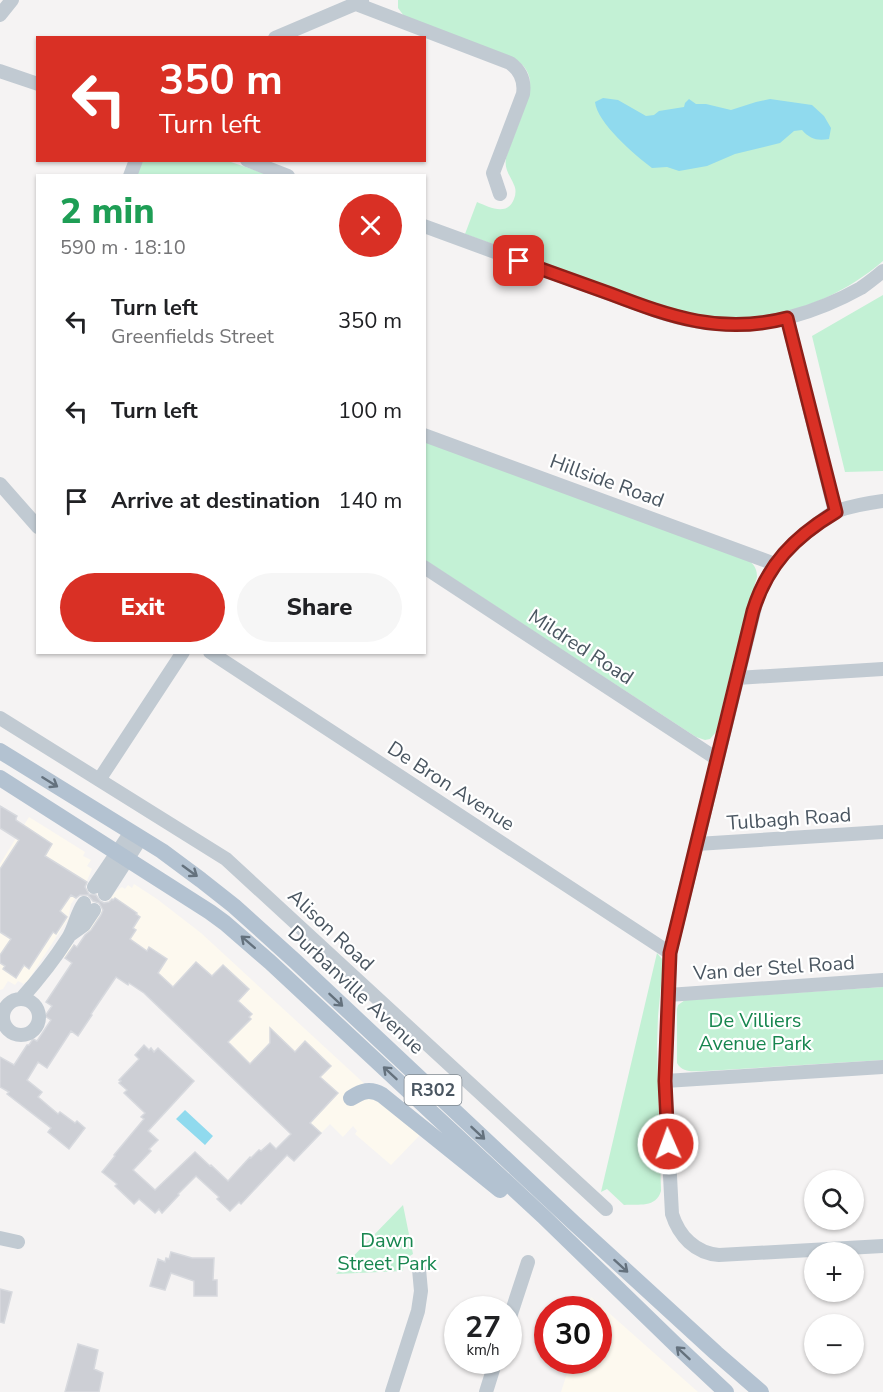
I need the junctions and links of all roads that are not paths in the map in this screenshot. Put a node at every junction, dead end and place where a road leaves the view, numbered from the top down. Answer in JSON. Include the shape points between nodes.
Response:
{"nodes":[{"id":1,"x":12,"y":0,"type":"edge"},
{"id":2,"x":360,"y":2,"type":"edge"},
{"id":3,"x":0,"y":15,"type":"edge"},
{"id":4,"x":279,"y":36,"type":"edge"},
{"id":5,"x":0,"y":70,"type":"edge"},
{"id":6,"x":36,"y":83,"type":"edge"},
{"id":7,"x":252,"y":162,"type":"edge"},
{"id":8,"x":283,"y":174,"type":"edge"},
{"id":9,"x":500,"y":194,"type":"dead end"},
{"id":10,"x":426,"y":227,"type":"edge"},
{"id":11,"x":883,"y":271,"type":"edge"},
{"id":12,"x":787,"y":318,"type":"junction"},
{"id":13,"x":426,"y":436,"type":"edge"},
{"id":14,"x":0,"y":484,"type":"edge"},
{"id":15,"x":883,"y":501,"type":"edge"},
{"id":16,"x":836,"y":512,"type":"junction"},
{"id":17,"x":36,"y":525,"type":"edge"},
{"id":18,"x":775,"y":564,"type":"junction"},
{"id":19,"x":426,"y":568,"type":"edge"},
{"id":20,"x":182,"y":654,"type":"edge"},
{"id":21,"x":213,"y":654,"type":"edge"},
{"id":22,"x":883,"y":669,"type":"edge"},
{"id":23,"x":737,"y":678,"type":"junction"},
{"id":24,"x":0,"y":718,"type":"edge"},
{"id":25,"x":0,"y":751,"type":"edge"},
{"id":26,"x":717,"y":759,"type":"junction"},
{"id":27,"x":0,"y":778,"type":"edge"},
{"id":28,"x":99,"y":780,"type":"junction"},
{"id":29,"x":883,"y":832,"type":"edge"},
{"id":30,"x":136,"y":835,"type":"junction"},
{"id":31,"x":697,"y":844,"type":"junction"},
{"id":32,"x":122,"y":856,"type":"junction"},
{"id":33,"x":99,"y":890,"type":"dead end"},
{"id":34,"x":89,"y":907,"type":"dead end"},
{"id":35,"x":670,"y":953,"type":"junction"},
{"id":36,"x":46,"y":970,"type":"junction"},
{"id":37,"x":883,"y":980,"type":"edge"},
{"id":38,"x":668,"y":995,"type":"junction"},
{"id":39,"x":0,"y":998,"type":"edge"},
{"id":40,"x":18,"y":1000,"type":"junction"},
{"id":41,"x":36,"y":1008,"type":"junction"},
{"id":42,"x":2,"y":1012,"type":"edge"},
{"id":43,"x":883,"y":1067,"type":"edge"},
{"id":44,"x":665,"y":1081,"type":"junction"},
{"id":45,"x":351,"y":1098,"type":"dead end"},
{"id":46,"x":606,"y":1209,"type":"dead end"},
{"id":47,"x":544,"y":1217,"type":"junction"},
{"id":48,"x":0,"y":1238,"type":"edge"},
{"id":49,"x":18,"y":1242,"type":"dead end"},
{"id":50,"x":883,"y":1246,"type":"edge"},
{"id":51,"x":528,"y":1262,"type":"dead end"},
{"id":52,"x":418,"y":1269,"type":"dead end"},
{"id":53,"x":517,"y":1296,"type":"edge"},
{"id":54,"x":492,"y":1374,"type":"edge"},
{"id":55,"x":392,"y":1392,"type":"edge"},
{"id":56,"x":486,"y":1392,"type":"edge"},
{"id":57,"x":726,"y":1392,"type":"edge"},
{"id":58,"x":761,"y":1392,"type":"edge"}],
"edges":[{"from":1,"to":3,"type":"street"},
{"from":2,"to":4,"type":"street"},
{"from":2,"to":9,"type":"street","via":[[510,63],[519,71],[524,82],[523,94],[493,173]]},
{"from":5,"to":6,"type":"street"},
{"from":7,"to":8,"type":"street"},
{"from":10,"to":12,"type":"street","via":[[678,318],[732,325]]},
{"from":11,"to":12,"type":"street","via":[[840,298]]},
{"from":12,"to":16,"type":"street"},
{"from":13,"to":18,"type":"street","name":"Hillside Road"},
{"from":14,"to":17,"type":"street"},
{"from":15,"to":16,"type":"street"},
{"from":16,"to":18,"type":"street","via":[[795,542]]},
{"from":18,"to":23,"type":"street","via":[[757,599]]},
{"from":19,"to":26,"type":"street","name":"Mildred Road"},
{"from":20,"to":28,"type":"street"},
{"from":21,"to":35,"type":"street","name":"De Bron Avenue"},
{"from":22,"to":23,"type":"street"},
{"from":23,"to":26,"type":"street"},
{"from":24,"to":28,"type":"street","name":"Alison Road"},
{"from":25,"to":30,"type":"main road","name":"Durbanville Avenue","number":"R302","one_way":true},
{"from":26,"to":31,"type":"street"},
{"from":27,"to":32,"type":"main road","name":"Durbanville Avenue","number":"R302"},
{"from":28,"to":46,"type":"street","name":"Alison Road","via":[[226,859]]},
{"from":29,"to":31,"type":"street","name":"Tulbagh Road"},
{"from":30,"to":32,"type":"street"},
{"from":30,"to":58,"type":"main road","name":"Durbanville Avenue","number":"R302","one_way":true,"via":[[234,906]]},
{"from":31,"to":35,"type":"street"},
{"from":32,"to":33,"type":"street"},
{"from":47,"to":32,"type":"main road","name":"Durbanville Avenue","number":"R302","one_way":true,"via":[[225,923]]},
{"from":34,"to":36,"type":"street","via":[[79,909],[70,936]]},
{"from":35,"to":38,"type":"street"},
{"from":36,"to":40,"type":"street"},
{"from":36,"to":41,"type":"street"},
{"from":37,"to":38,"type":"street","name":"Van der Stel Road"},
{"from":38,"to":44,"type":"street"},
{"from":39,"to":40,"type":"street"},
{"from":40,"to":41,"type":"street","via":[[27,1000]]},
{"from":40,"to":42,"type":"street"},
{"from":41,"to":42,"type":"street","via":[[37,1026],[21,1035],[10,1031]]},
{"from":43,"to":44,"type":"street"},
{"from":44,"to":50,"type":"street","via":[[670,1207],[674,1221],[695,1247],[718,1255]]},
{"from":45,"to":47,"type":"main road","via":[[367,1090],[382,1095],[506,1194]]},
{"from":57,"to":47,"type":"main road","name":"Durbanville Avenue","number":"R302","one_way":true},
{"from":48,"to":49,"type":"street"},
{"from":51,"to":53,"type":"street"},
{"from":52,"to":55,"type":"street","via":[[418,1311]]},
{"from":54,"to":56,"type":"street"}]}
